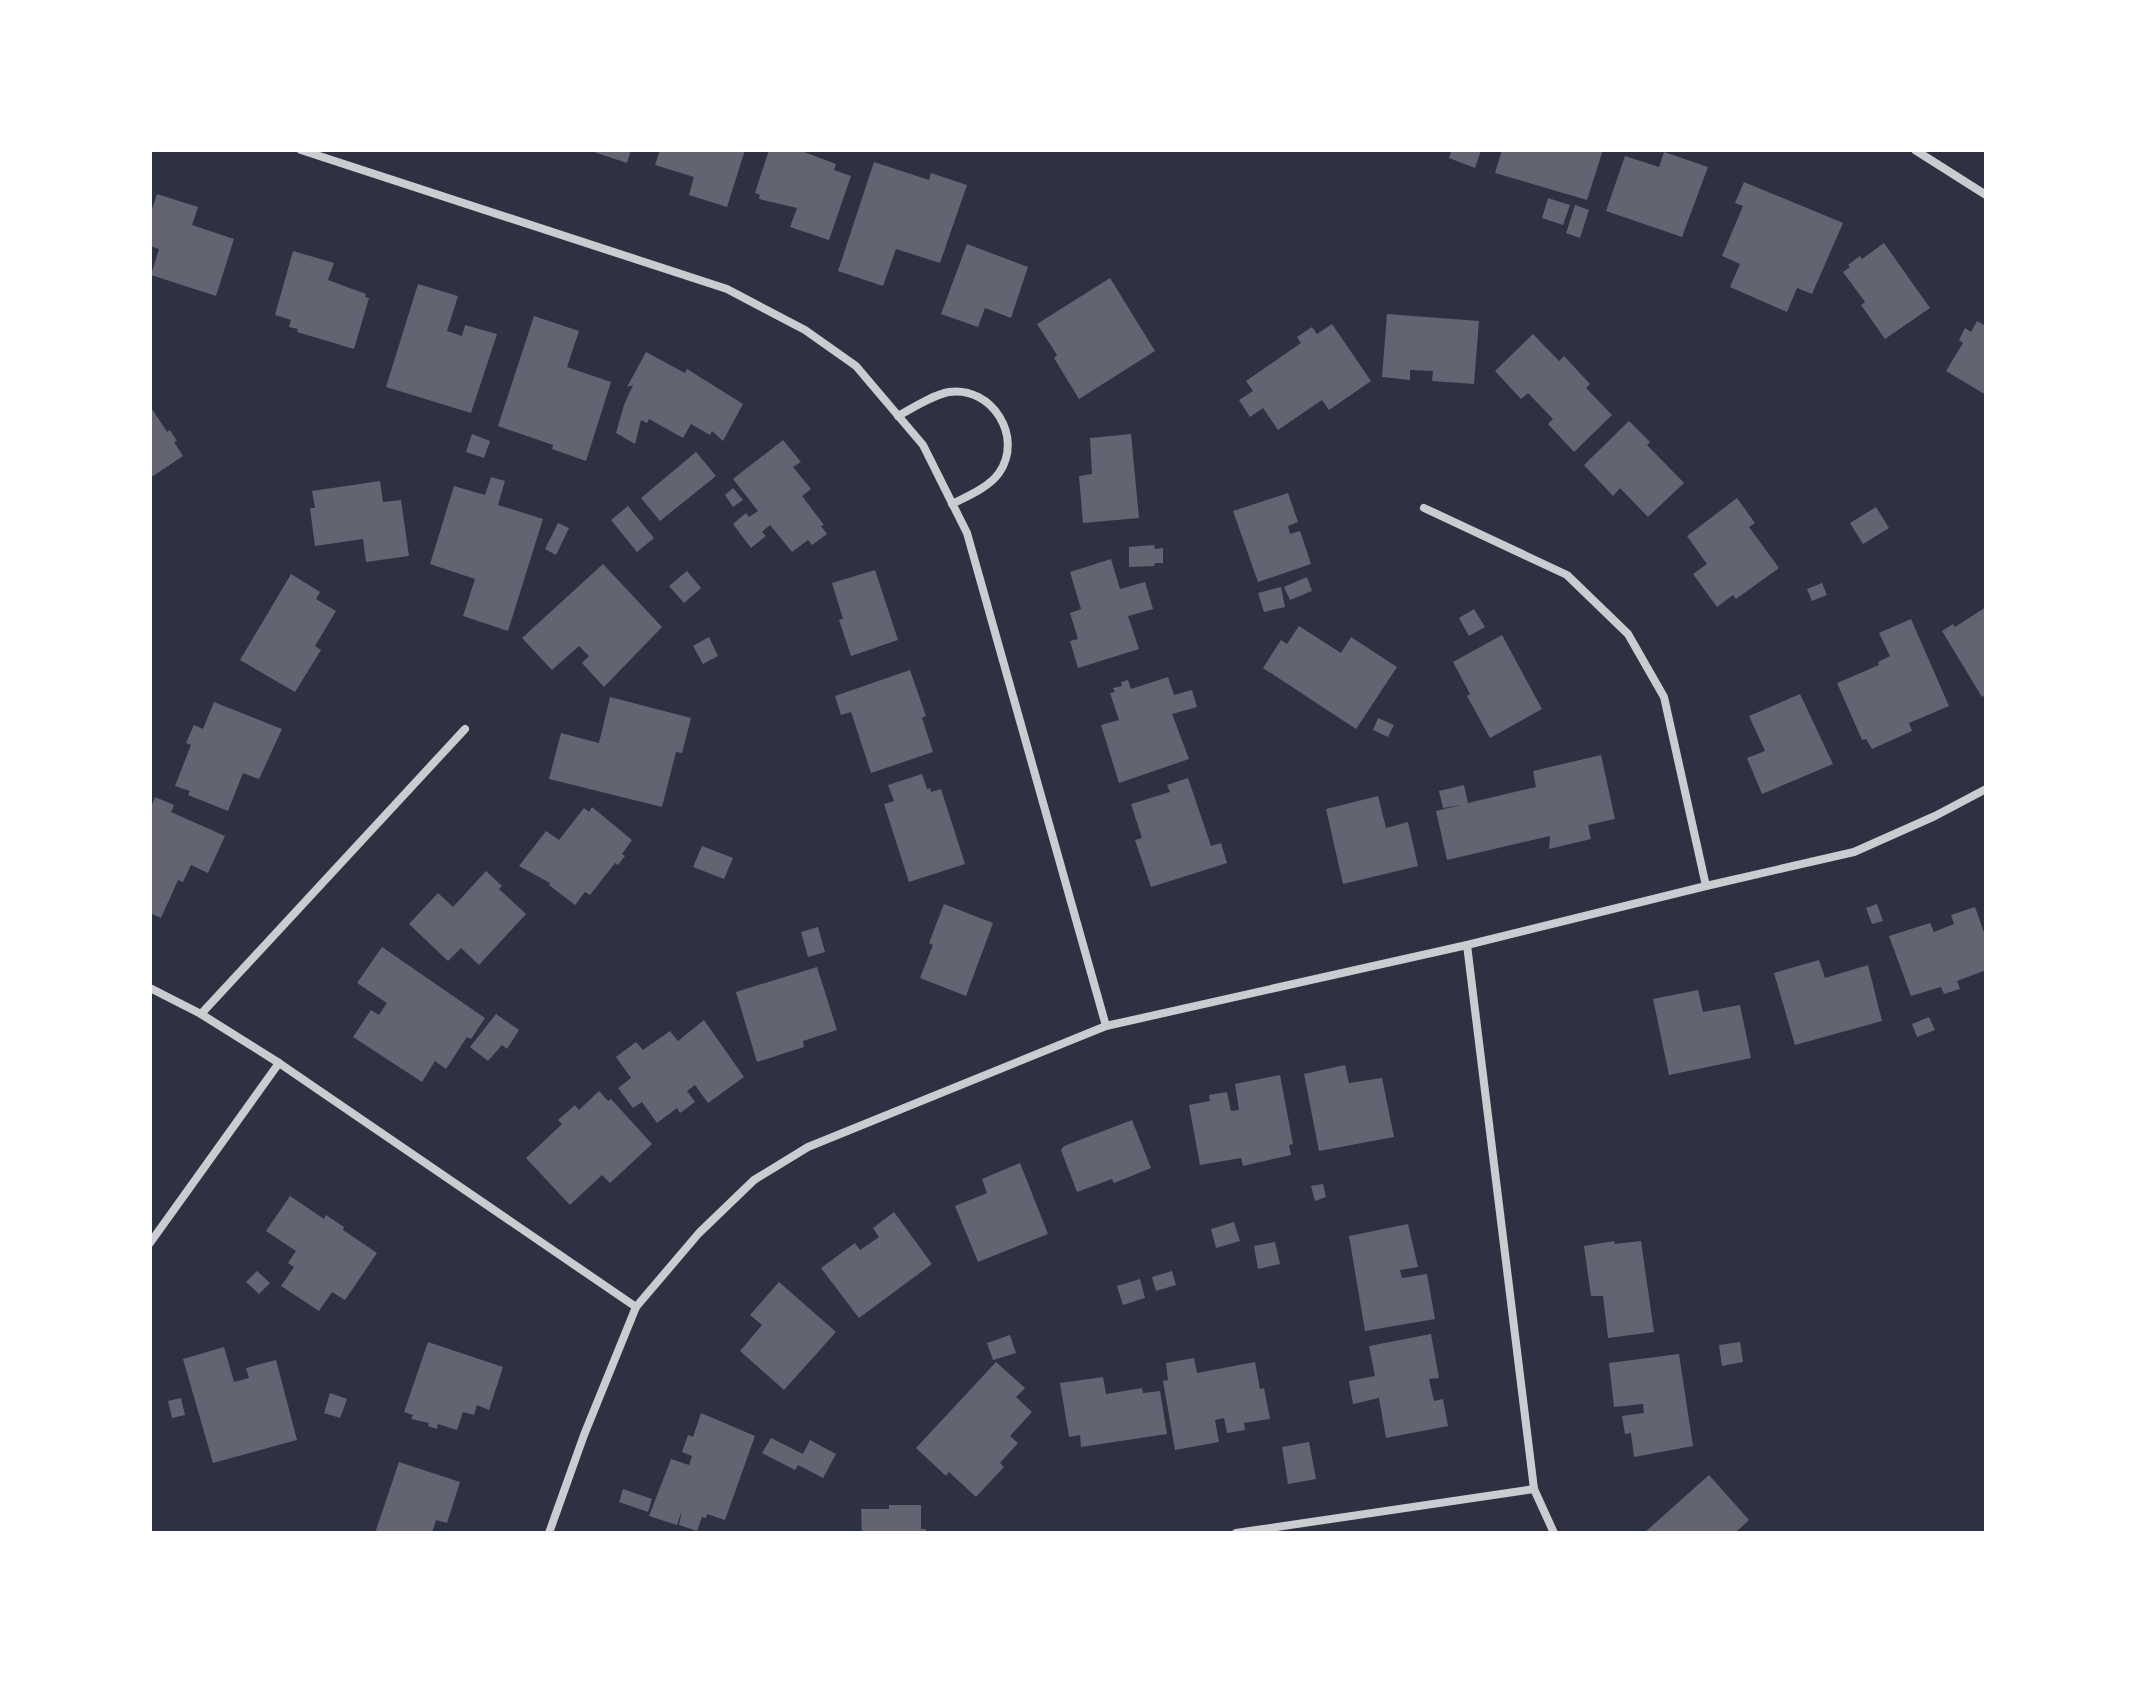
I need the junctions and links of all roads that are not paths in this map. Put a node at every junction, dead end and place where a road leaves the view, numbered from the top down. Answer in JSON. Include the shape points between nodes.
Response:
{"nodes":[{"id":1,"x":301,"y":150,"type":"edge"},
{"id":2,"x":1915,"y":150,"type":"edge"},
{"id":3,"x":1986,"y":195,"type":"edge"},
{"id":4,"x":898,"y":416,"type":"junction"},
{"id":5,"x":952,"y":504,"type":"junction"},
{"id":6,"x":1424,"y":508,"type":"dead end"},
{"id":7,"x":465,"y":729,"type":"dead end"},
{"id":8,"x":1986,"y":789,"type":"edge"},
{"id":9,"x":1706,"y":886,"type":"junction"},
{"id":10,"x":1467,"y":945,"type":"junction"},
{"id":11,"x":150,"y":988,"type":"edge"},
{"id":12,"x":201,"y":1014,"type":"junction"},
{"id":13,"x":1106,"y":1026,"type":"junction"},
{"id":14,"x":279,"y":1063,"type":"junction"},
{"id":15,"x":150,"y":1243,"type":"edge"},
{"id":16,"x":636,"y":1307,"type":"junction"},
{"id":17,"x":1534,"y":1489,"type":"junction"},
{"id":18,"x":549,"y":1533,"type":"edge"},
{"id":19,"x":1236,"y":1533,"type":"edge"},
{"id":20,"x":1554,"y":1533,"type":"edge"}],
"edges":[{"from":1,"to":4,"type":"street","via":[[727,289],[805,330],[856,366]]},
{"from":2,"to":3,"type":"street"},
{"from":4,"to":5,"type":"street","via":[[923,445]]},
{"from":4,"to":5,"type":"street","via":[[948,392],[986,401],[1000,416],[1008,434],[1007,455],[998,473]]},
{"from":5,"to":13,"type":"street","via":[[967,533]]},
{"from":6,"to":9,"type":"street","via":[[1567,575],[1628,634],[1664,697]]},
{"from":7,"to":12,"type":"street"},
{"from":8,"to":9,"type":"street","via":[[1854,852]]},
{"from":9,"to":10,"type":"street"},
{"from":10,"to":13,"type":"street"},
{"from":10,"to":17,"type":"street"},
{"from":11,"to":12,"type":"street"},
{"from":12,"to":14,"type":"street"},
{"from":13,"to":16,"type":"street","via":[[808,1147],[754,1180],[699,1233]]},
{"from":14,"to":15,"type":"street"},
{"from":14,"to":16,"type":"street"},
{"from":16,"to":18,"type":"street"},
{"from":17,"to":19,"type":"street"},
{"from":17,"to":20,"type":"street"}]}
